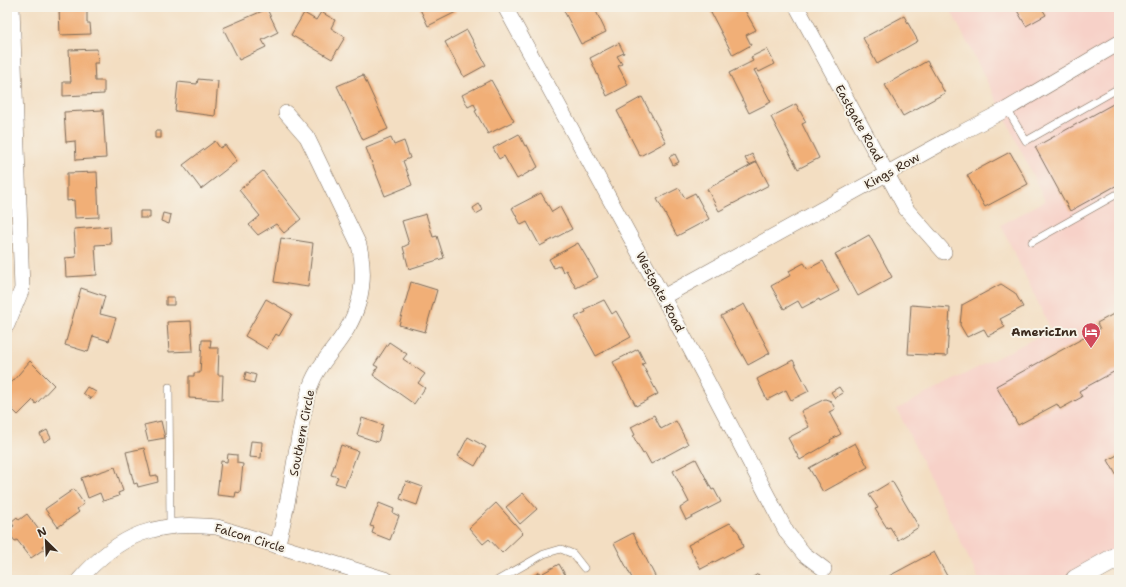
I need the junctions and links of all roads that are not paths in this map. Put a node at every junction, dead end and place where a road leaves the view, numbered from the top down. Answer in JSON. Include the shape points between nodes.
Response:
{"nodes":[{"id":1,"x":12,"y":7,"type":"edge"},
{"id":2,"x":505,"y":7,"type":"edge"},
{"id":3,"x":797,"y":7,"type":"edge"},
{"id":4,"x":1118,"y":45,"type":"edge"},
{"id":5,"x":1119,"y":88,"type":"edge"},
{"id":6,"x":1007,"y":109,"type":"junction"},
{"id":7,"x":286,"y":113,"type":"dead end"},
{"id":8,"x":12,"y":132,"type":"edge"},
{"id":9,"x":887,"y":174,"type":"junction"},
{"id":10,"x":1119,"y":193,"type":"edge"},
{"id":11,"x":1032,"y":242,"type":"dead end"},
{"id":12,"x":944,"y":252,"type":"dead end"},
{"id":13,"x":663,"y":297,"type":"junction"},
{"id":14,"x":7,"y":325,"type":"edge"},
{"id":15,"x":169,"y":387,"type":"dead end"},
{"id":16,"x":170,"y":526,"type":"junction"},
{"id":17,"x":277,"y":546,"type":"junction"},
{"id":18,"x":1119,"y":556,"type":"edge"},
{"id":19,"x":584,"y":568,"type":"dead end"},
{"id":20,"x":824,"y":569,"type":"dead end"},
{"id":21,"x":79,"y":580,"type":"edge"},
{"id":22,"x":386,"y":580,"type":"edge"},
{"id":23,"x":498,"y":580,"type":"edge"},
{"id":24,"x":1076,"y":580,"type":"edge"}],
"edges":[{"from":1,"to":8,"type":"street"},
{"from":2,"to":13,"type":"street","name":"Westgate Road"},
{"from":3,"to":9,"type":"street","name":"Eastgate Road"},
{"from":4,"to":6,"type":"street","name":"Kings Row"},
{"from":5,"to":6,"type":"lane","via":[[1026,141]]},
{"from":6,"to":9,"type":"street","name":"Kings Row"},
{"from":7,"to":17,"type":"street","name":"Southern Circle","via":[[307,137],[359,245],[363,263],[363,285],[346,330],[319,368],[309,389],[286,517]]},
{"from":8,"to":14,"type":"street","via":[[22,289]]},
{"from":9,"to":12,"type":"street","name":"Eastgate Road","via":[[906,209]]},
{"from":9,"to":13,"type":"street","name":"Kings Row"},
{"from":10,"to":11,"type":"lane"},
{"from":13,"to":20,"type":"street","name":"Westgate Road","via":[[787,533],[804,554]]},
{"from":15,"to":16,"type":"lane"},
{"from":16,"to":17,"type":"street","name":"Falcon Circle","via":[[196,524],[217,527]]},
{"from":16,"to":21,"type":"street","name":"Falcon Circle","via":[[131,537],[114,547],[95,561]]},
{"from":17,"to":22,"type":"street","name":"Falcon Circle"},
{"from":18,"to":24,"type":"street"},
{"from":19,"to":23,"type":"lane","via":[[573,554],[561,549],[544,554]]}]}
